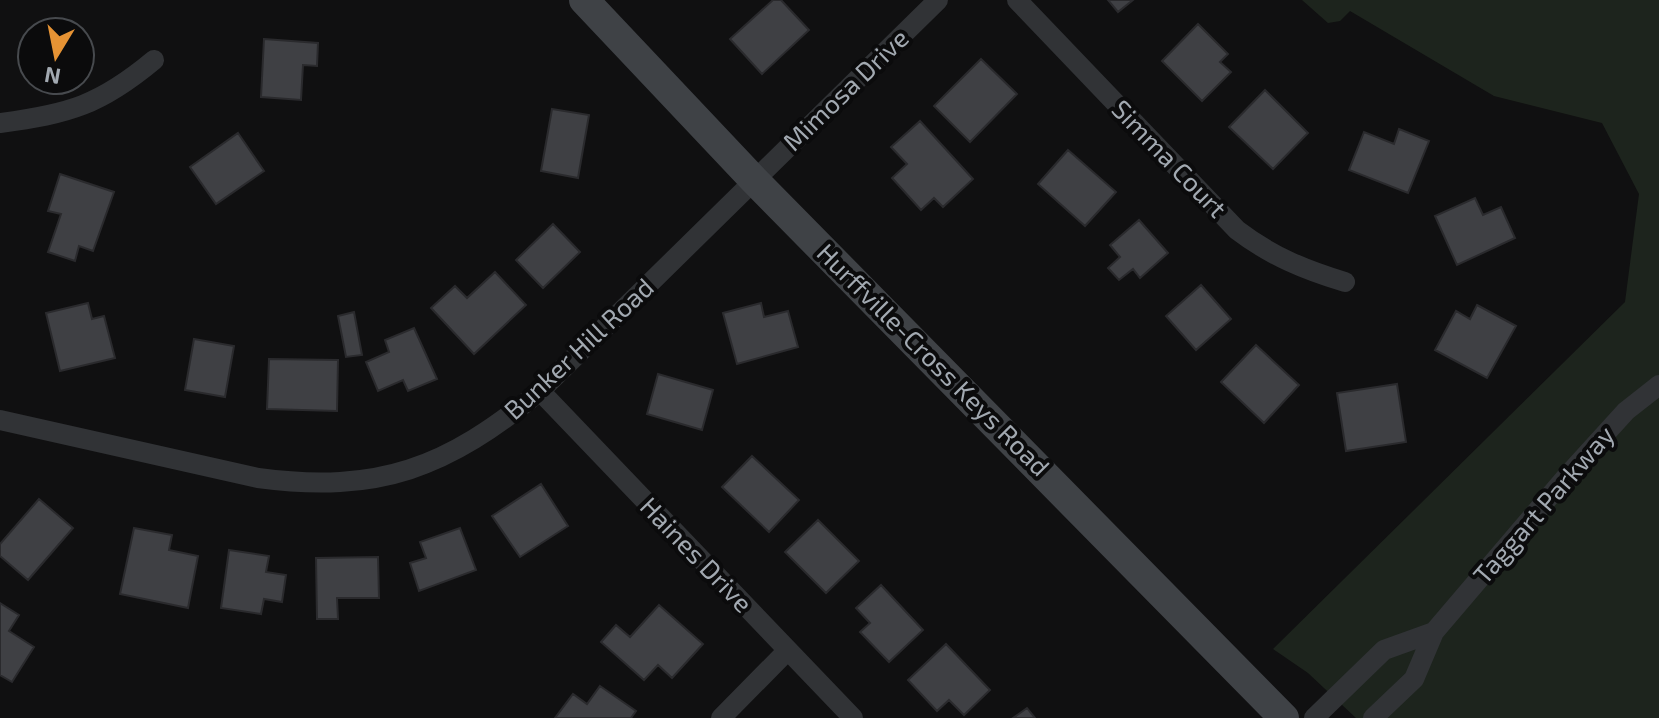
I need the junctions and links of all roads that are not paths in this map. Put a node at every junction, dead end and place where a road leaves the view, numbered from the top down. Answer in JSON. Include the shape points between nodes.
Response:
{"nodes":[{"id":1,"x":584,"y":0,"type":"edge"},
{"id":2,"x":938,"y":0,"type":"edge"},
{"id":3,"x":1017,"y":0,"type":"edge"},
{"id":4,"x":154,"y":60,"type":"dead end"},
{"id":5,"x":0,"y":123,"type":"edge"},
{"id":6,"x":754,"y":180,"type":"junction"},
{"id":7,"x":1345,"y":282,"type":"dead end"},
{"id":8,"x":1659,"y":385,"type":"edge"},
{"id":9,"x":540,"y":391,"type":"junction"},
{"id":10,"x":0,"y":420,"type":"edge"},
{"id":11,"x":1434,"y":632,"type":"junction"},
{"id":12,"x":788,"y":650,"type":"junction"},
{"id":13,"x":721,"y":718,"type":"edge"},
{"id":14,"x":853,"y":718,"type":"edge"},
{"id":15,"x":1284,"y":718,"type":"edge"},
{"id":16,"x":1314,"y":718,"type":"edge"},
{"id":17,"x":1373,"y":718,"type":"edge"}],
"edges":[{"from":1,"to":6,"type":"main road","name":"Hurffville-Cross Keys Road"},
{"from":2,"to":6,"type":"street","name":"Mimosa Drive"},
{"from":3,"to":7,"type":"street","name":"Simma Court","via":[[1237,230],[1285,261]]},
{"from":4,"to":5,"type":"street","via":[[97,101]]},
{"from":6,"to":9,"type":"street","name":"Bunker Hill Road"},
{"from":6,"to":15,"type":"main road","name":"Hurffville-Cross Keys Road"},
{"from":8,"to":11,"type":"street","name":"Taggart Parkway","via":[[1626,411]]},
{"from":9,"to":10,"type":"street","name":"Bunker Hill Road","via":[[451,454],[393,474],[325,484],[258,478]]},
{"from":9,"to":12,"type":"street","name":"Haines Drive"},
{"from":11,"to":16,"type":"street","name":"Taggart Parkway","via":[[1384,650]]},
{"from":11,"to":17,"type":"street","name":"Taggart Parkway","via":[[1414,679]]},
{"from":12,"to":13,"type":"street"},
{"from":12,"to":14,"type":"street","name":"Haines Drive"}]}
